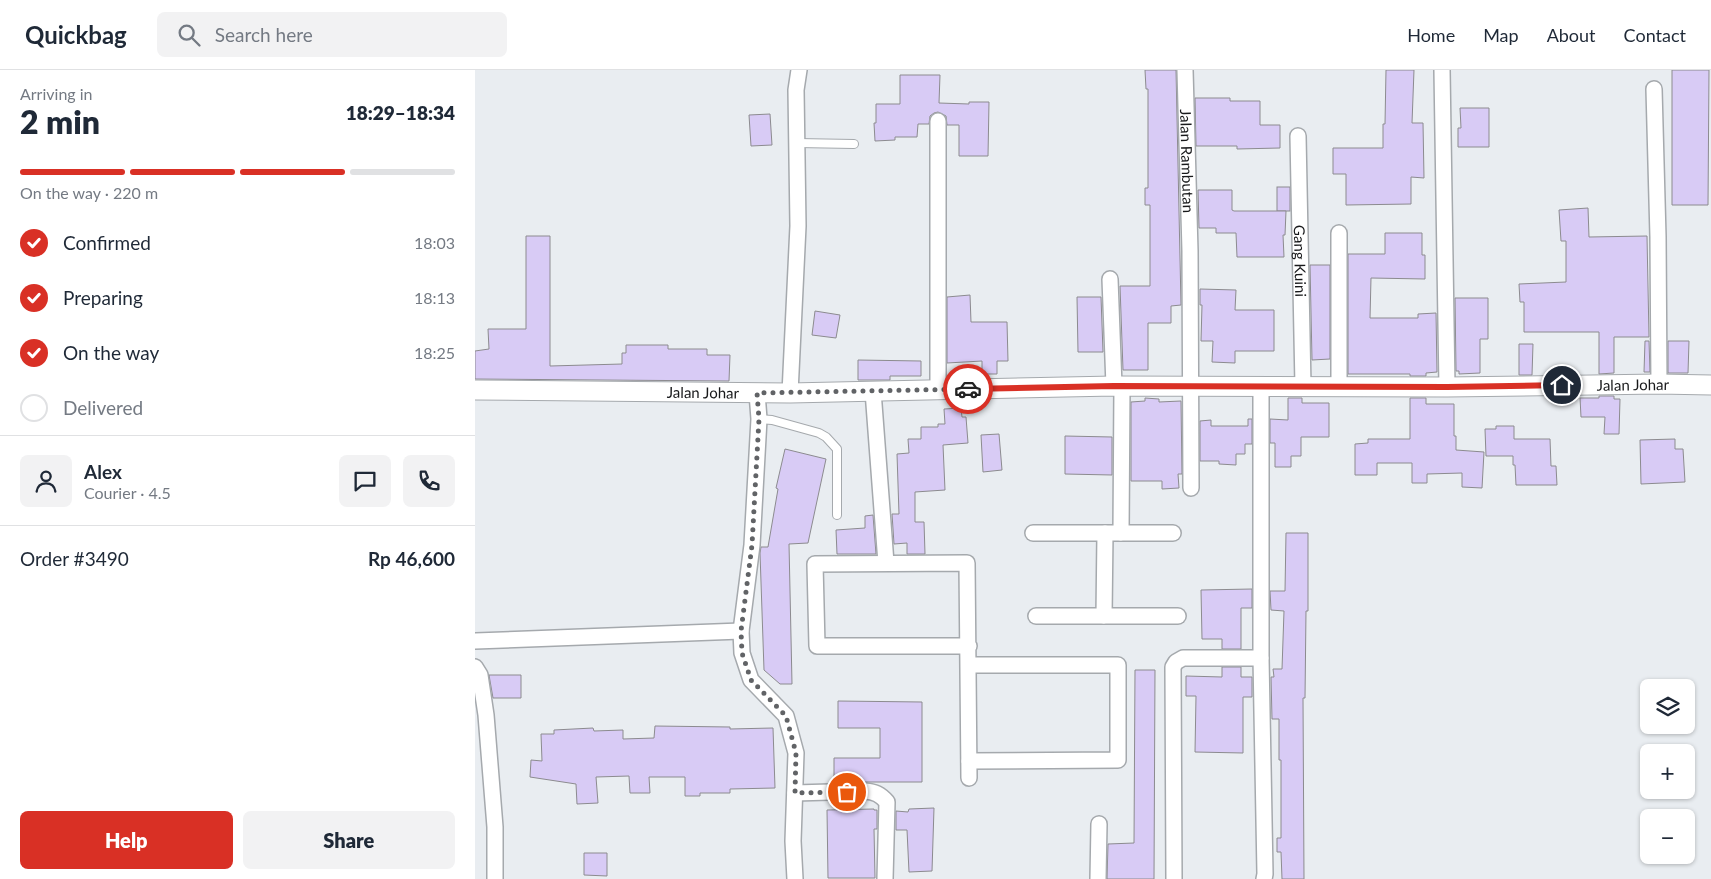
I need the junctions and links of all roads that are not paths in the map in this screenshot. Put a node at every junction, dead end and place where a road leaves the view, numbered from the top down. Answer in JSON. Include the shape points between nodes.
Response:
{"nodes":[{"id":1,"x":799,"y":70,"type":"edge"},
{"id":2,"x":1185,"y":70,"type":"edge"},
{"id":3,"x":1442,"y":70,"type":"edge"},
{"id":4,"x":1654,"y":89,"type":"dead end"},
{"id":5,"x":939,"y":121,"type":"dead end"},
{"id":6,"x":1298,"y":136,"type":"dead end"},
{"id":7,"x":797,"y":143,"type":"junction"},
{"id":8,"x":854,"y":144,"type":"dead end"},
{"id":9,"x":1339,"y":233,"type":"dead end"},
{"id":10,"x":1110,"y":278,"type":"dead end"},
{"id":11,"x":1659,"y":384,"type":"junction"},
{"id":12,"x":1711,"y":385,"type":"edge"},
{"id":13,"x":1118,"y":386,"type":"junction"},
{"id":14,"x":1192,"y":386,"type":"junction"},
{"id":15,"x":1261,"y":386,"type":"junction"},
{"id":16,"x":1303,"y":386,"type":"junction"},
{"id":17,"x":1339,"y":386,"type":"junction"},
{"id":18,"x":1447,"y":387,"type":"junction"},
{"id":19,"x":475,"y":390,"type":"edge"},
{"id":20,"x":939,"y":390,"type":"junction"},
{"id":21,"x":873,"y":391,"type":"junction"},
{"id":22,"x":757,"y":393,"type":"junction"},
{"id":23,"x":790,"y":393,"type":"junction"},
{"id":24,"x":759,"y":419,"type":"junction"},
{"id":25,"x":1191,"y":488,"type":"dead end"},
{"id":26,"x":837,"y":514,"type":"dead end"},
{"id":27,"x":1033,"y":533,"type":"dead end"},
{"id":28,"x":1105,"y":533,"type":"junction"},
{"id":29,"x":1121,"y":533,"type":"junction"},
{"id":30,"x":1173,"y":533,"type":"dead end"},
{"id":31,"x":886,"y":563,"type":"junction"},
{"id":32,"x":1036,"y":616,"type":"dead end"},
{"id":33,"x":1105,"y":616,"type":"junction"},
{"id":34,"x":1178,"y":616,"type":"dead end"},
{"id":35,"x":741,"y":631,"type":"junction"},
{"id":36,"x":475,"y":641,"type":"edge"},
{"id":37,"x":969,"y":646,"type":"junction"},
{"id":38,"x":1261,"y":658,"type":"junction"},
{"id":39,"x":969,"y":665,"type":"junction"},
{"id":40,"x":475,"y":667,"type":"edge"},
{"id":41,"x":969,"y":761,"type":"junction"},
{"id":42,"x":969,"y":778,"type":"dead end"},
{"id":43,"x":795,"y":793,"type":"junction"},
{"id":44,"x":1099,"y":824,"type":"dead end"},
{"id":45,"x":495,"y":879,"type":"edge"},
{"id":46,"x":795,"y":879,"type":"edge"},
{"id":47,"x":885,"y":879,"type":"edge"},
{"id":48,"x":1098,"y":879,"type":"edge"},
{"id":49,"x":1174,"y":879,"type":"edge"},
{"id":50,"x":1264,"y":879,"type":"edge"}],
"edges":[{"from":1,"to":7,"type":"street"},
{"from":2,"to":14,"type":"street","name":"Jalan Rambutan"},
{"from":3,"to":18,"type":"street"},
{"from":4,"to":11,"type":"street"},
{"from":5,"to":20,"type":"street"},
{"from":6,"to":16,"type":"street","name":"Gang Kuini"},
{"from":7,"to":8,"type":"lane"},
{"from":7,"to":23,"type":"street","via":[[798,226]]},
{"from":9,"to":17,"type":"street"},
{"from":10,"to":13,"type":"street"},
{"from":11,"to":12,"type":"street","name":"Jalan Johar"},
{"from":11,"to":18,"type":"street","name":"Jalan Johar"},
{"from":13,"to":14,"type":"street","name":"Jalan Johar"},
{"from":13,"to":20,"type":"street","name":"Jalan Johar"},
{"from":13,"to":29,"type":"street"},
{"from":14,"to":15,"type":"street","name":"Jalan Johar"},
{"from":14,"to":25,"type":"street","name":"Jalan Rambutan"},
{"from":15,"to":16,"type":"street","name":"Jalan Johar"},
{"from":15,"to":38,"type":"street"},
{"from":16,"to":17,"type":"street","name":"Jalan Johar"},
{"from":17,"to":18,"type":"street","name":"Jalan Johar"},
{"from":19,"to":22,"type":"street","name":"Jalan Johar"},
{"from":20,"to":21,"type":"street","name":"Jalan Johar"},
{"from":21,"to":23,"type":"street","name":"Jalan Johar"},
{"from":21,"to":31,"type":"street"},
{"from":22,"to":23,"type":"street","name":"Jalan Johar"},
{"from":22,"to":24,"type":"street"},
{"from":24,"to":26,"type":"lane","via":[[819,433],[837,450]]},
{"from":24,"to":35,"type":"street","via":[[752,545]]},
{"from":27,"to":28,"type":"street"},
{"from":28,"to":29,"type":"street"},
{"from":28,"to":33,"type":"street"},
{"from":29,"to":30,"type":"street"},
{"from":31,"to":37,"type":"street","via":[[967,563]]},
{"from":31,"to":37,"type":"street","via":[[815,564],[817,646]]},
{"from":32,"to":33,"type":"street"},
{"from":33,"to":34,"type":"street"},
{"from":35,"to":36,"type":"street"},
{"from":35,"to":43,"type":"street","via":[[742,653],[751,680],[786,716],[796,753]]},
{"from":37,"to":39,"type":"street"},
{"from":38,"to":49,"type":"street","via":[[1183,658],[1173,667]]},
{"from":38,"to":50,"type":"street"},
{"from":39,"to":41,"type":"street"},
{"from":39,"to":41,"type":"street","via":[[1118,666],[1117,760]]},
{"from":40,"to":45,"type":"street","via":[[480,676],[486,714],[495,827]]},
{"from":41,"to":42,"type":"street"},
{"from":43,"to":46,"type":"street"},
{"from":43,"to":47,"type":"street","via":[[865,791],[882,797],[887,802]]},
{"from":44,"to":48,"type":"street"}]}
